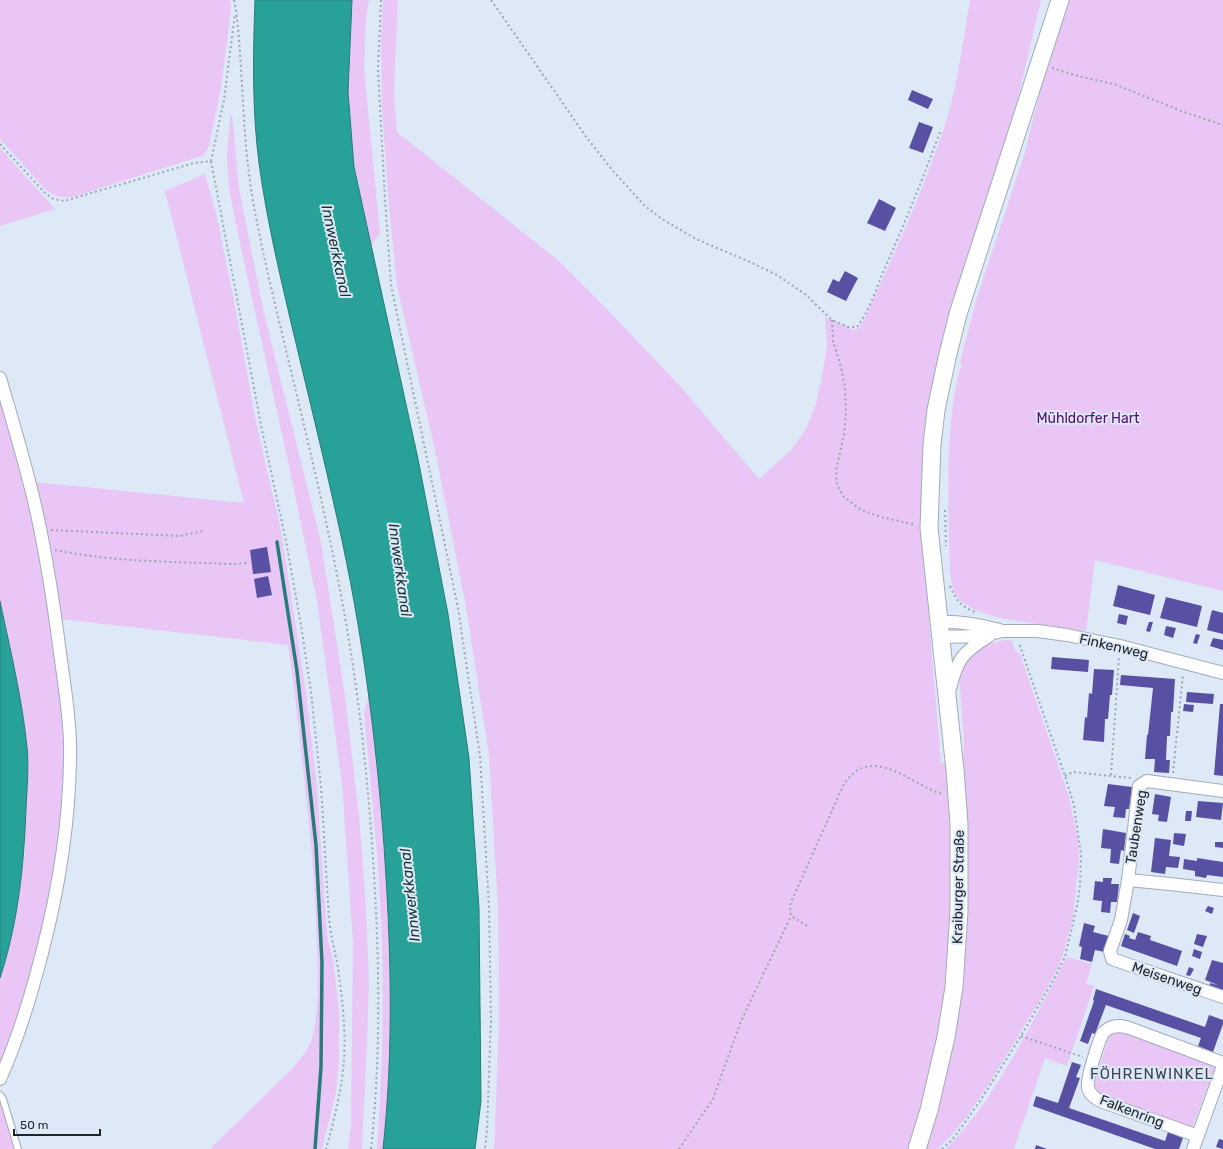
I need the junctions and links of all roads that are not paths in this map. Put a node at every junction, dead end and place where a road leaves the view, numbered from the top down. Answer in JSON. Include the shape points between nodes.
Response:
{"nodes":[{"id":1,"x":1060,"y":0,"type":"edge"},
{"id":2,"x":0,"y":378,"type":"edge"},
{"id":3,"x":940,"y":630,"type":"junction"},
{"id":4,"x":1004,"y":631,"type":"junction"},
{"id":5,"x":1223,"y":673,"type":"edge"},
{"id":6,"x":948,"y":698,"type":"junction"},
{"id":7,"x":1223,"y":791,"type":"edge"},
{"id":8,"x":1128,"y":880,"type":"junction"},
{"id":9,"x":1223,"y":890,"type":"edge"},
{"id":10,"x":1112,"y":959,"type":"joint"},
{"id":11,"x":1223,"y":997,"type":"edge"},
{"id":12,"x":1223,"y":1064,"type":"edge"},
{"id":13,"x":0,"y":1079,"type":"edge"},
{"id":14,"x":0,"y":1095,"type":"edge"},
{"id":15,"x":1198,"y":1136,"type":"junction"},
{"id":16,"x":18,"y":1149,"type":"edge"},
{"id":17,"x":917,"y":1149,"type":"edge"},
{"id":18,"x":1193,"y":1149,"type":"edge"}],
"edges":[{"from":1,"to":3,"type":"main road","name":"Kraiburger Straße","via":[[958,314],[936,410],[929,528]]},
{"from":2,"to":13,"type":"street","via":[[44,547],[68,707],[70,762],[62,854],[49,926],[29,1003]]},
{"from":3,"to":4,"type":"street","name":"Finkenweg","via":[[952,621]]},
{"from":3,"to":6,"type":"main road","name":"Kraiburger Straße"},
{"from":4,"to":5,"type":"street","name":"Finkenweg","via":[[1045,632],[1120,646]]},
{"from":4,"to":6,"type":"street","via":[[975,645],[965,653],[957,664]]},
{"from":6,"to":17,"type":"main road","name":"Kraiburger Straße","via":[[959,824],[960,888],[957,951],[946,1037],[930,1110]]},
{"from":7,"to":8,"type":"street","name":"Taubenweg","via":[[1147,781],[1139,786]]},
{"from":8,"to":9,"type":"street","name":"Taubenweg"},
{"from":8,"to":10,"type":"street","name":"Taubenweg","via":[[1121,920],[1110,951]]},
{"from":10,"to":11,"type":"street","name":"Meisenweg"},
{"from":12,"to":15,"type":"street"},
{"from":12,"to":15,"type":"street","name":"Falkenring","via":[[1120,1026],[1103,1033],[1093,1060],[1088,1087],[1097,1099]]},
{"from":14,"to":16,"type":"lane"},
{"from":15,"to":18,"type":"street"}]}
